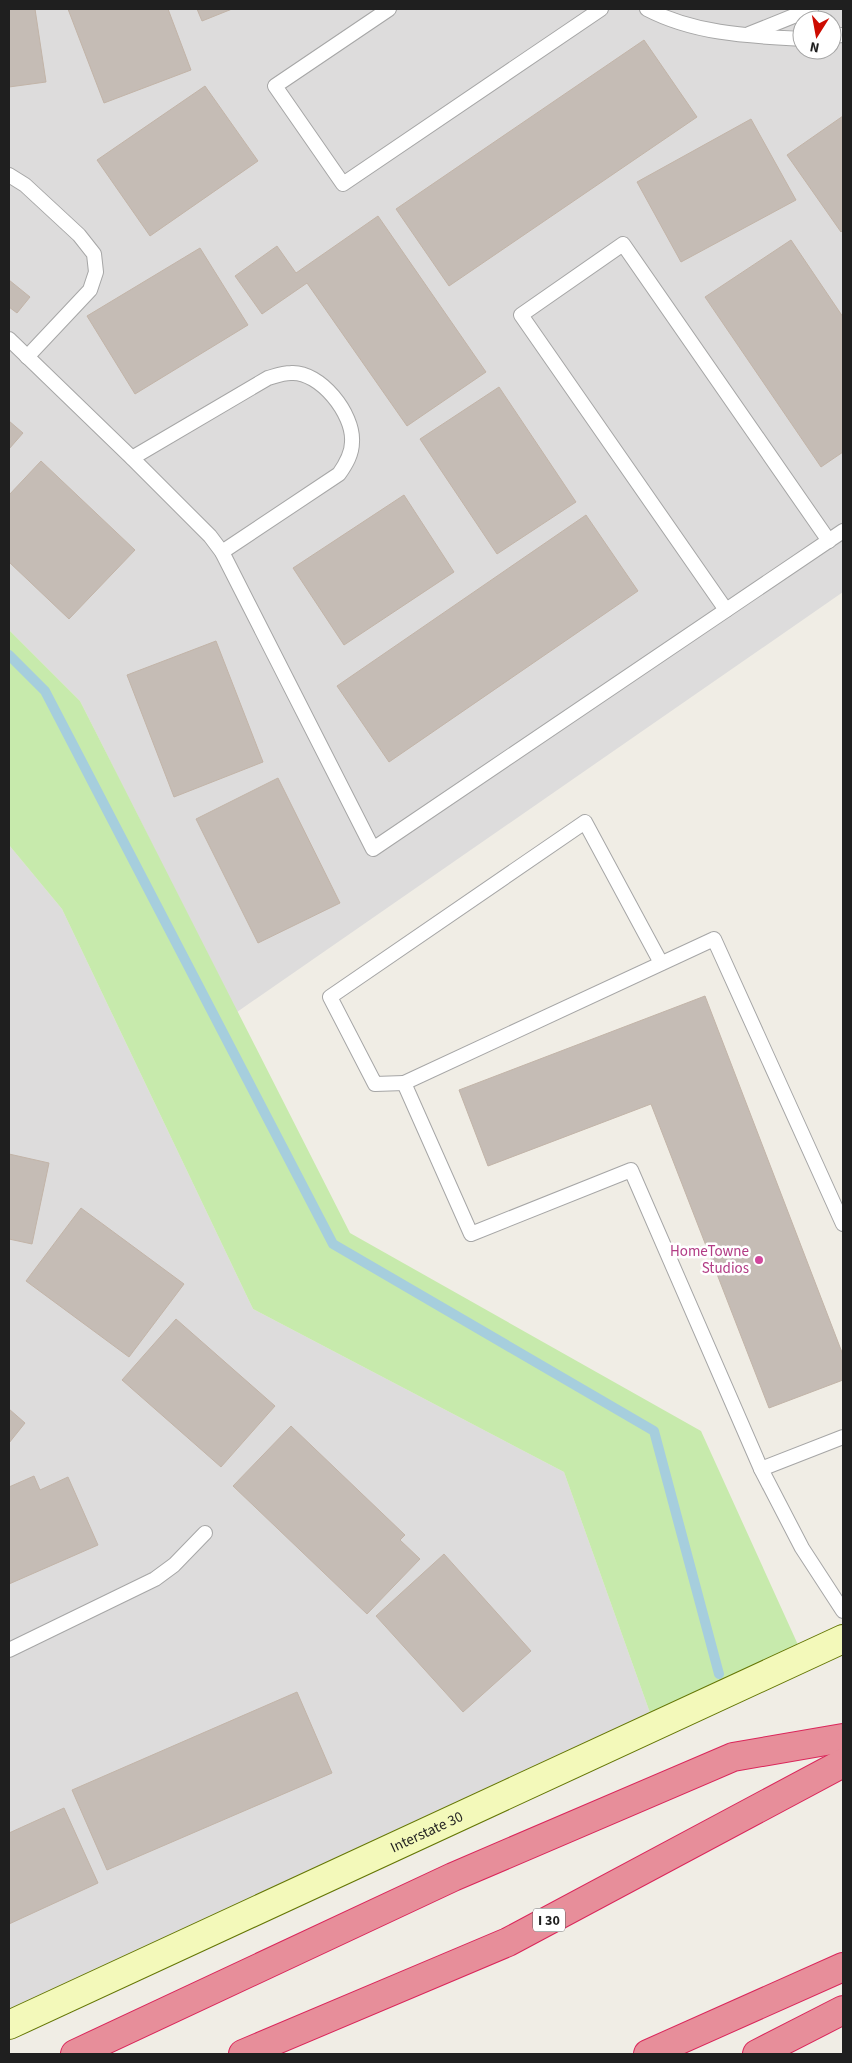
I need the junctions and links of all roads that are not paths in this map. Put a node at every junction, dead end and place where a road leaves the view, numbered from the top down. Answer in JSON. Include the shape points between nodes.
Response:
{"nodes":[{"id":1,"x":388,"y":9,"type":"edge"},
{"id":2,"x":601,"y":9,"type":"edge"},
{"id":3,"x":647,"y":9,"type":"edge"},
{"id":4,"x":810,"y":9,"type":"edge"},
{"id":5,"x":744,"y":36,"type":"junction"},
{"id":6,"x":792,"y":38,"type":"edge"},
{"id":7,"x":9,"y":175,"type":"edge"},
{"id":8,"x":9,"y":340,"type":"edge"},
{"id":9,"x":27,"y":357,"type":"junction"},
{"id":10,"x":132,"y":458,"type":"junction"},
{"id":11,"x":843,"y":531,"type":"edge"},
{"id":12,"x":829,"y":541,"type":"junction"},
{"id":13,"x":222,"y":552,"type":"junction"},
{"id":14,"x":726,"y":610,"type":"junction"},
{"id":15,"x":661,"y":963,"type":"junction"},
{"id":16,"x":404,"y":1083,"type":"junction"},
{"id":17,"x":843,"y":1224,"type":"edge"},
{"id":18,"x":843,"y":1437,"type":"edge"},
{"id":19,"x":761,"y":1469,"type":"junction"},
{"id":20,"x":205,"y":1533,"type":"dead end"},
{"id":21,"x":843,"y":1611,"type":"edge"},
{"id":22,"x":843,"y":1640,"type":"edge"},
{"id":23,"x":9,"y":1650,"type":"edge"},
{"id":24,"x":843,"y":1738,"type":"edge"},
{"id":25,"x":843,"y":1763,"type":"edge"},
{"id":26,"x":843,"y":1967,"type":"edge"},
{"id":27,"x":843,"y":2010,"type":"edge"},
{"id":28,"x":9,"y":2025,"type":"edge"},
{"id":29,"x":75,"y":2054,"type":"edge"},
{"id":30,"x":243,"y":2054,"type":"edge"},
{"id":31,"x":648,"y":2054,"type":"edge"},
{"id":32,"x":757,"y":2054,"type":"edge"}],
"edges":[{"from":1,"to":2,"type":"lane","via":[[275,86],[343,184]]},
{"from":3,"to":5,"type":"lane","via":[[702,30]]},
{"from":4,"to":5,"type":"lane"},
{"from":5,"to":6,"type":"lane"},
{"from":7,"to":9,"type":"lane","via":[[25,185],[79,234],[94,254],[96,272],[90,290]]},
{"from":8,"to":9,"type":"lane"},
{"from":9,"to":10,"type":"lane"},
{"from":10,"to":13,"type":"lane"},
{"from":10,"to":13,"type":"lane","via":[[268,378],[292,372],[312,378],[329,391],[350,423],[352,442],[348,459],[339,474]]},
{"from":11,"to":12,"type":"lane"},
{"from":12,"to":14,"type":"lane"},
{"from":12,"to":14,"type":"lane","via":[[623,244],[521,315]]},
{"from":13,"to":14,"type":"lane","via":[[373,849]]},
{"from":15,"to":16,"type":"lane"},
{"from":15,"to":16,"type":"lane","via":[[585,822],[330,997],[374,1084]]},
{"from":15,"to":17,"type":"lane","via":[[714,939]]},
{"from":16,"to":19,"type":"lane","via":[[471,1234],[631,1170]]},
{"from":18,"to":19,"type":"lane"},
{"from":19,"to":21,"type":"lane","via":[[802,1548]]},
{"from":20,"to":23,"type":"lane","via":[[174,1565],[155,1579]]},
{"from":22,"to":28,"type":"main road","name":"Interstate 30"},
{"from":24,"to":29,"type":"highway","via":[[733,1757],[453,1877]]},
{"from":25,"to":30,"type":"highway","number":"I 30","via":[[508,1942]]},
{"from":26,"to":31,"type":"highway"},
{"from":27,"to":32,"type":"highway"}]}
